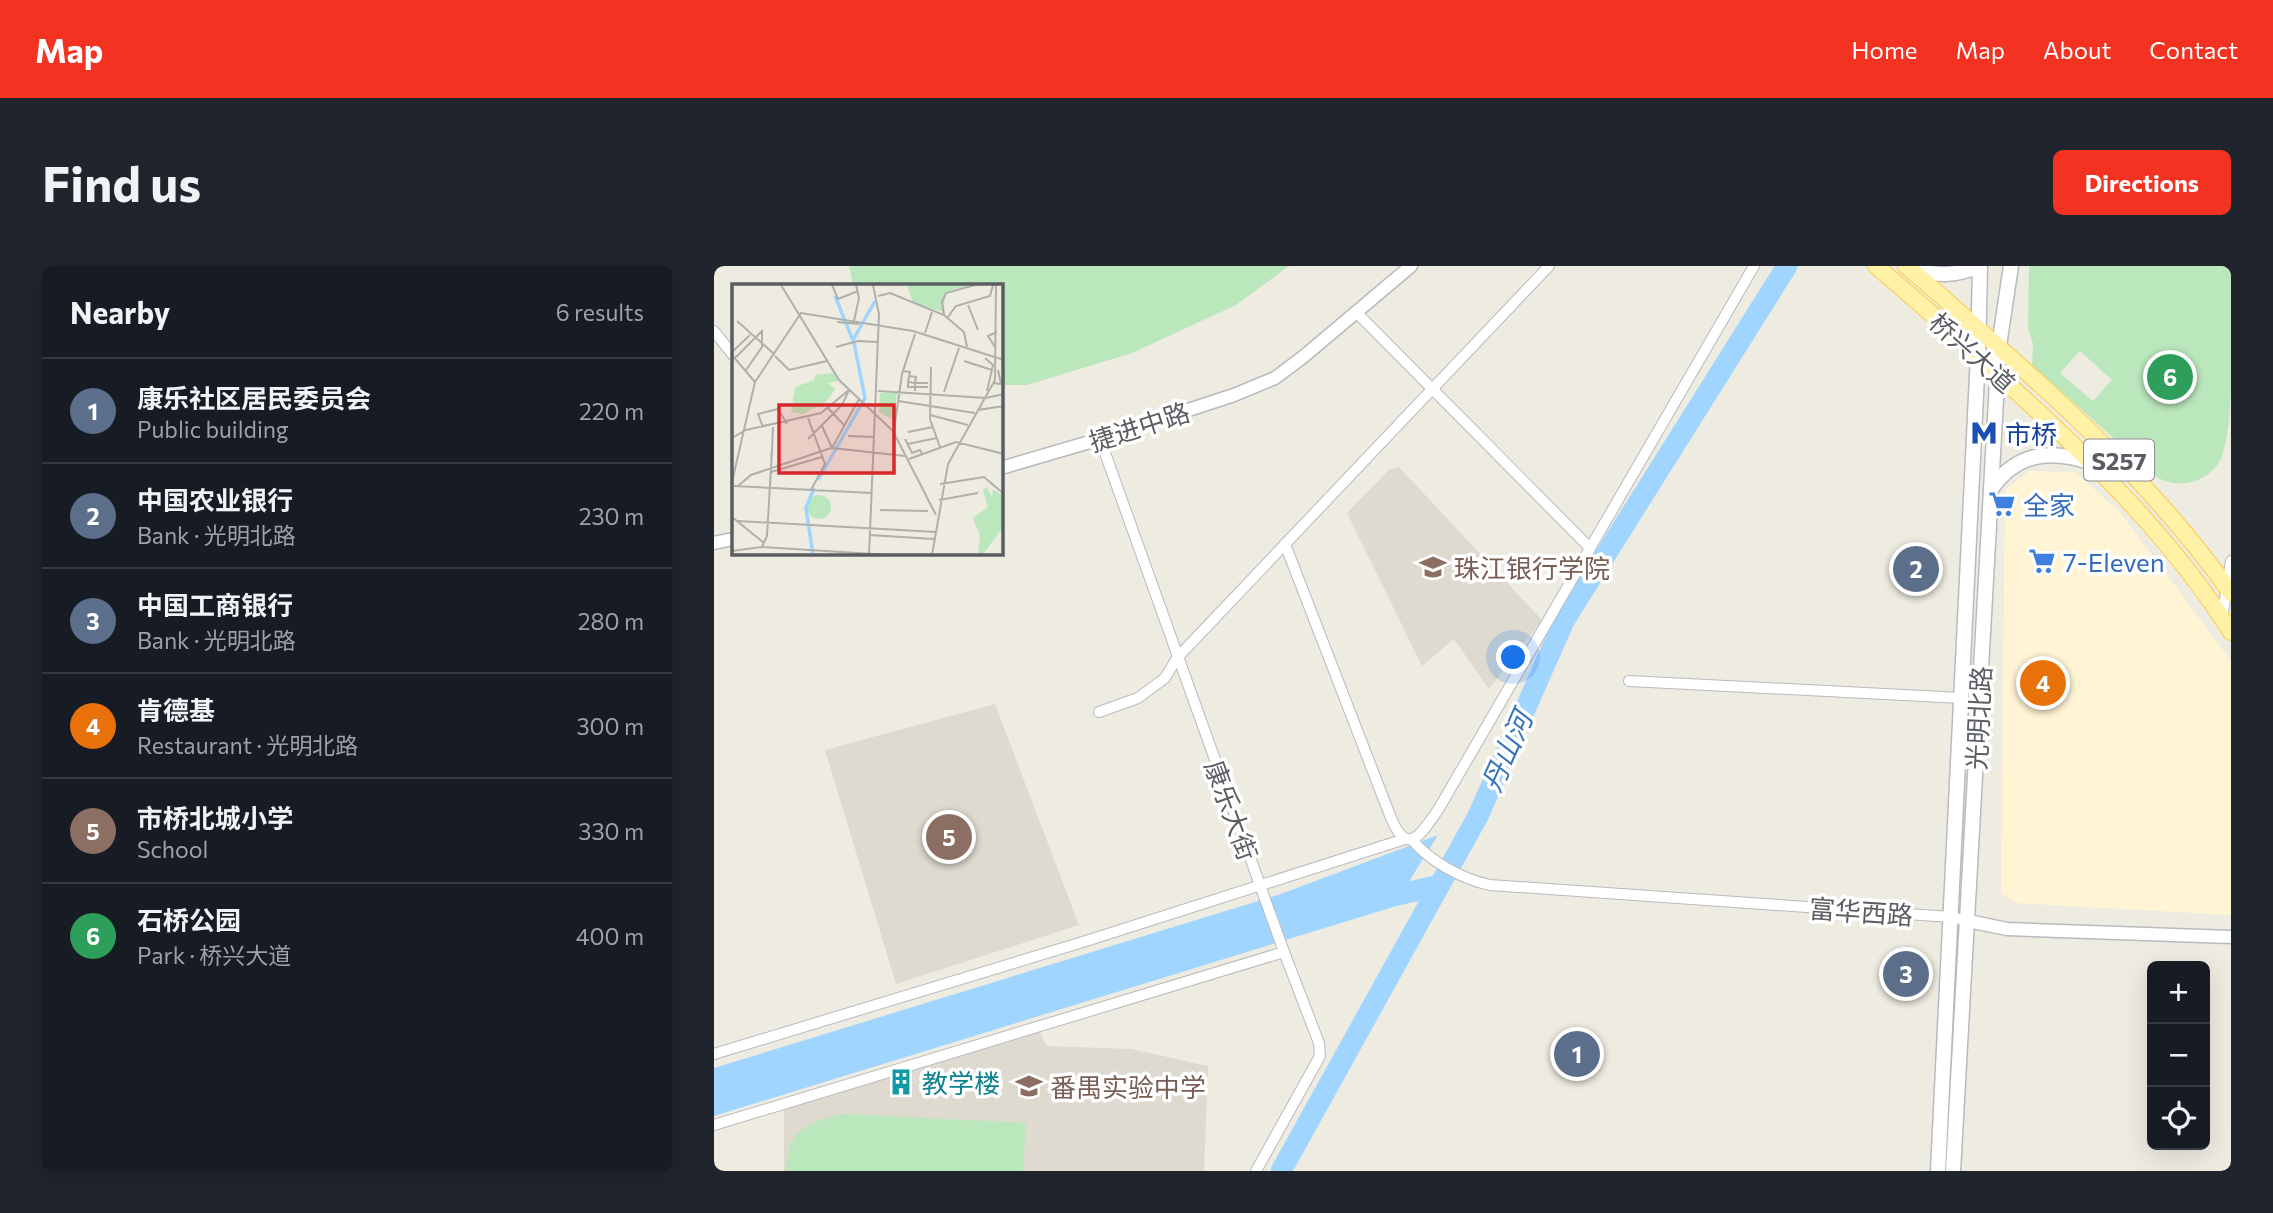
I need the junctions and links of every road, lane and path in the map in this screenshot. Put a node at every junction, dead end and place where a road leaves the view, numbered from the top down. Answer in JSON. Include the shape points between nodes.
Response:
{"nodes":[{"id":1,"x":1411,"y":266,"type":"edge"},
{"id":2,"x":1549,"y":266,"type":"edge"},
{"id":3,"x":1754,"y":266,"type":"edge"},
{"id":4,"x":1876,"y":266,"type":"edge"},
{"id":5,"x":1980,"y":266,"type":"edge"},
{"id":6,"x":2011,"y":266,"type":"edge"},
{"id":7,"x":1908,"y":268,"type":"edge"},
{"id":8,"x":1356,"y":312,"type":"junction"},
{"id":9,"x":1978,"y":330,"type":"junction"},
{"id":10,"x":714,"y":331,"type":"edge"},
{"id":11,"x":1999,"y":345,"type":"junction"},
{"id":12,"x":732,"y":354,"type":"edge"},
{"id":13,"x":1978,"y":355,"type":"junction"},
{"id":14,"x":1998,"y":373,"type":"junction"},
{"id":15,"x":1432,"y":389,"type":"junction"},
{"id":16,"x":1100,"y":439,"type":"junction"},
{"id":17,"x":2090,"y":461,"type":"junction"},
{"id":18,"x":1003,"y":467,"type":"edge"},
{"id":19,"x":1990,"y":490,"type":"junction"},
{"id":20,"x":732,"y":539,"type":"edge"},
{"id":21,"x":714,"y":543,"type":"edge"},
{"id":22,"x":1285,"y":544,"type":"junction"},
{"id":23,"x":1590,"y":548,"type":"junction"},
{"id":24,"x":2231,"y":561,"type":"edge"},
{"id":25,"x":2229,"y":590,"type":"edge"},
{"id":26,"x":2222,"y":618,"type":"junction"},
{"id":27,"x":2231,"y":632,"type":"edge"},
{"id":28,"x":1177,"y":658,"type":"junction"},
{"id":29,"x":1629,"y":681,"type":"dead end"},
{"id":30,"x":1962,"y":698,"type":"junction"},
{"id":31,"x":1099,"y":712,"type":"dead end"},
{"id":32,"x":1408,"y":839,"type":"junction"},
{"id":33,"x":1262,"y":890,"type":"junction"},
{"id":34,"x":1951,"y":917,"type":"junction"},
{"id":35,"x":1968,"y":921,"type":"junction"},
{"id":36,"x":2231,"y":937,"type":"edge"},
{"id":37,"x":1284,"y":952,"type":"junction"},
{"id":38,"x":714,"y":1054,"type":"edge"},
{"id":39,"x":714,"y":1125,"type":"edge"},
{"id":40,"x":1256,"y":1171,"type":"edge"},
{"id":41,"x":1938,"y":1171,"type":"edge"},
{"id":42,"x":1953,"y":1171,"type":"edge"}],
"edges":[{"from":1,"to":8,"type":"street","name":"捷进中路"},
{"from":2,"to":15,"type":"street"},
{"from":3,"to":23,"type":"street"},
{"from":4,"to":13,"type":"main road","name":"桥兴大道","number":"S257"},
{"from":5,"to":7,"type":"main road","via":[[1960,274],[1937,275]]},
{"from":5,"to":9,"type":"main road","name":"光明北路"},
{"from":6,"to":11,"type":"main road","name":"光明北路"},
{"from":7,"to":9,"type":"main road","name":"桥兴大道","number":"S257"},
{"from":8,"to":15,"type":"street"},
{"from":8,"to":16,"type":"street","name":"捷进中路","via":[[1275,378]]},
{"from":9,"to":11,"type":"main road","name":"桥兴大道","number":"S257"},
{"from":9,"to":13,"type":"main road","name":"光明北路"},
{"from":10,"to":12,"type":"street"},
{"from":11,"to":14,"type":"main road","name":"光明北路"},
{"from":11,"to":25,"type":"main road","name":"桥兴大道","number":"S257","via":[[2131,472]]},
{"from":13,"to":14,"type":"main road","name":"桥兴大道","number":"S257"},
{"from":13,"to":30,"type":"main road","name":"光明北路"},
{"from":14,"to":17,"type":"main road","name":"桥兴大道","number":"S257"},
{"from":14,"to":19,"type":"main road","name":"光明北路"},
{"from":15,"to":22,"type":"street"},
{"from":15,"to":23,"type":"street"},
{"from":16,"to":18,"type":"street","name":"捷进中路"},
{"from":16,"to":28,"type":"street","name":"康乐大街"},
{"from":17,"to":19,"type":"main road","via":[[2062,454],[2031,458],[2011,467]]},
{"from":17,"to":26,"type":"main road","name":"桥兴大道","number":"S257","via":[[2160,538]]},
{"from":19,"to":35,"type":"main road","name":"光明北路"},
{"from":20,"to":21,"type":"street"},
{"from":22,"to":28,"type":"street"},
{"from":22,"to":32,"type":"street","via":[[1397,834]]},
{"from":23,"to":32,"type":"street","via":[[1438,810],[1421,834]]},
{"from":24,"to":25,"type":"street"},
{"from":25,"to":26,"type":"street"},
{"from":26,"to":27,"type":"main road","name":"桥兴大道","number":"S257"},
{"from":28,"to":31,"type":"street","via":[[1165,678],[1138,698]]},
{"from":28,"to":33,"type":"street","name":"康乐大街"},
{"from":29,"to":30,"type":"street"},
{"from":30,"to":34,"type":"main road","name":"光明北路"},
{"from":32,"to":33,"type":"street"},
{"from":32,"to":34,"type":"street","name":"富华西路","via":[[1469,880],[1490,885]]},
{"from":33,"to":37,"type":"street","name":"康乐大街"},
{"from":33,"to":38,"type":"street"},
{"from":34,"to":35,"type":"street","name":"富华西路"},
{"from":34,"to":41,"type":"main road","name":"光明北路"},
{"from":35,"to":36,"type":"street","name":"富华西路","via":[[2007,929]]},
{"from":35,"to":42,"type":"main road","name":"光明北路"},
{"from":37,"to":39,"type":"street"},
{"from":37,"to":40,"type":"street","name":"康乐大街","via":[[1320,1056]]}]}
